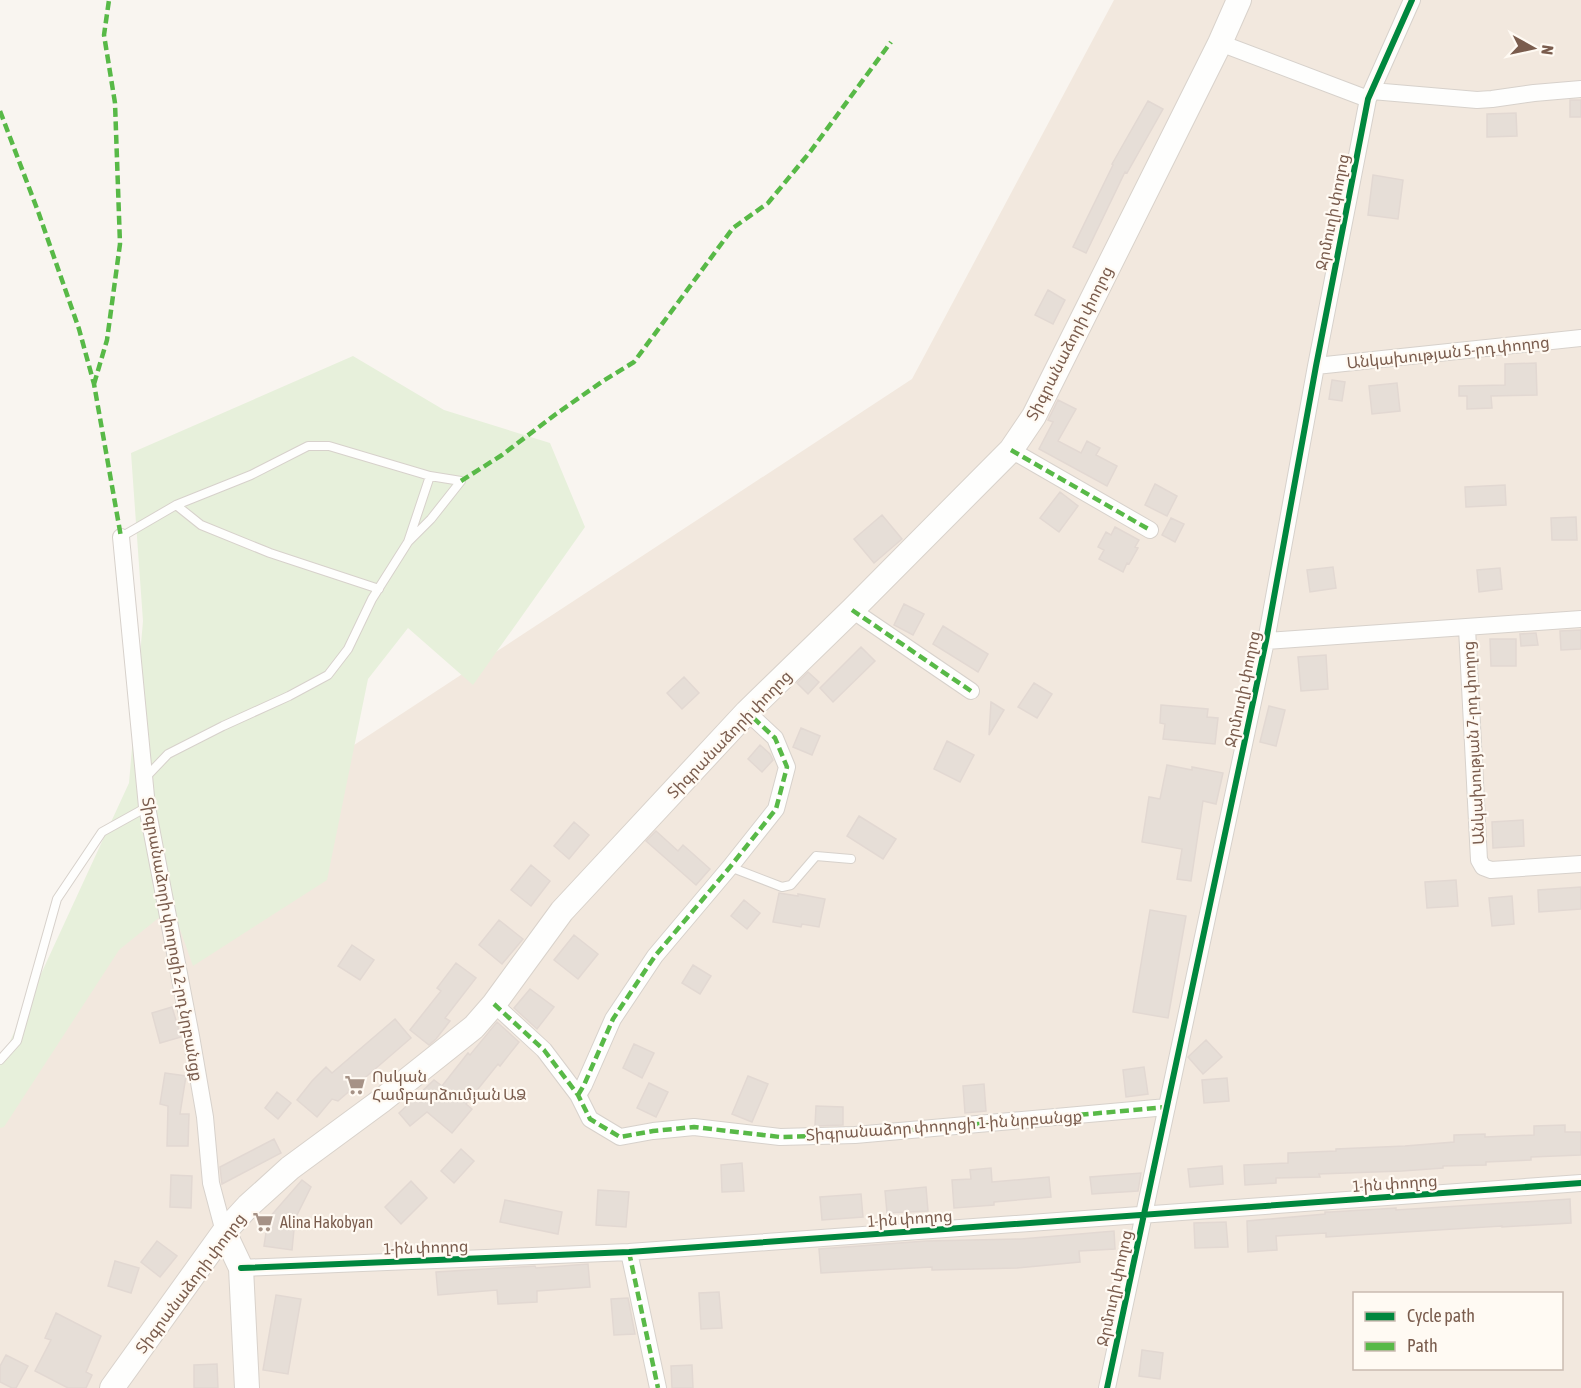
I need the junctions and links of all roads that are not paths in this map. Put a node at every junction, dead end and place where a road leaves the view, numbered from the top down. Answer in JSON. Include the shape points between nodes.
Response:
{"nodes":[{"id":1,"x":1239,"y":0,"type":"edge"},
{"id":2,"x":1412,"y":0,"type":"edge"},
{"id":3,"x":1220,"y":43,"type":"junction"},
{"id":4,"x":1581,"y":89,"type":"edge"},
{"id":5,"x":1370,"y":95,"type":"junction"},
{"id":6,"x":1581,"y":338,"type":"edge"},
{"id":7,"x":1316,"y":366,"type":"junction"},
{"id":8,"x":1011,"y":450,"type":"junction"},
{"id":9,"x":430,"y":476,"type":"junction"},
{"id":10,"x":176,"y":505,"type":"junction"},
{"id":11,"x":1150,"y":530,"type":"dead end"},
{"id":12,"x":121,"y":537,"type":"joint"},
{"id":13,"x":408,"y":542,"type":"junction"},
{"id":14,"x":379,"y":589,"type":"junction"},
{"id":15,"x":852,"y":610,"type":"junction"},
{"id":16,"x":1581,"y":619,"type":"edge"},
{"id":17,"x":1467,"y":628,"type":"junction"},
{"id":18,"x":1266,"y":641,"type":"junction"},
{"id":19,"x":971,"y":691,"type":"dead end"},
{"id":20,"x":747,"y":712,"type":"junction"},
{"id":21,"x":145,"y":777,"type":"junction"},
{"id":22,"x":147,"y":807,"type":"junction"},
{"id":23,"x":851,"y":859,"type":"dead end"},
{"id":24,"x":1581,"y":864,"type":"edge"},
{"id":25,"x":730,"y":867,"type":"junction"},
{"id":26,"x":494,"y":1004,"type":"junction"},
{"id":27,"x":0,"y":1060,"type":"edge"},
{"id":28,"x":578,"y":1095,"type":"junction"},
{"id":29,"x":1167,"y":1107,"type":"junction"},
{"id":30,"x":1581,"y":1183,"type":"edge"},
{"id":31,"x":1144,"y":1214,"type":"junction"},
{"id":32,"x":224,"y":1232,"type":"junction"},
{"id":33,"x":628,"y":1252,"type":"junction"},
{"id":34,"x":241,"y":1268,"type":"junction"},
{"id":35,"x":112,"y":1388,"type":"edge"},
{"id":36,"x":247,"y":1388,"type":"edge"},
{"id":37,"x":658,"y":1388,"type":"edge"},
{"id":38,"x":1107,"y":1388,"type":"edge"}],
"edges":[{"from":1,"to":3,"type":"main road","name":"Տիգրանաձորի փողոց"},
{"from":2,"to":5,"type":"street","name":"Ջրմուղի փողոց"},
{"from":3,"to":5,"type":"street"},
{"from":3,"to":8,"type":"main road","name":"Տիգրանաձորի փողոց","via":[[1034,417]]},
{"from":4,"to":5,"type":"street","via":[[1477,100]]},
{"from":5,"to":7,"type":"street","name":"Ջրմուղի փողոց"},
{"from":6,"to":7,"type":"street","name":"Անկախության 5-րդ փողոց"},
{"from":7,"to":18,"type":"street","name":"Ջրմուղի փողոց"},
{"from":8,"to":11,"type":"street"},
{"from":8,"to":15,"type":"main road","name":"Տիգրանաձորի փողոց"},
{"from":9,"to":10,"type":"lane","via":[[329,447],[308,446],[251,475]]},
{"from":9,"to":13,"type":"lane"},
{"from":9,"to":13,"type":"lane","via":[[461,482]]},
{"from":10,"to":12,"type":"lane"},
{"from":10,"to":14,"type":"lane","via":[[201,525],[270,553]]},
{"from":12,"to":21,"type":"street","name":"Տիգրանաձորի փողոցի 2-րդ նրբանցք"},
{"from":13,"to":14,"type":"lane"},
{"from":14,"to":21,"type":"lane","via":[[348,649],[328,675],[168,754]]},
{"from":15,"to":19,"type":"street"},
{"from":15,"to":20,"type":"main road","name":"Տիգրանաձորի փողոց"},
{"from":16,"to":17,"type":"street"},
{"from":17,"to":18,"type":"street"},
{"from":17,"to":24,"type":"street","name":"Անկախության 7-րդ փողոց","via":[[1479,860],[1491,870]]},
{"from":18,"to":29,"type":"street","name":"Ջրմուղի փողոց"},
{"from":20,"to":25,"type":"street","via":[[775,738],[787,767],[776,809]]},
{"from":20,"to":26,"type":"main road","name":"Տիգրանաձորի փողոց","via":[[562,911]]},
{"from":21,"to":22,"type":"street","name":"Տիգրանաձորի փողոցի 2-րդ նրբանցք"},
{"from":22,"to":27,"type":"lane","via":[[102,832],[57,899],[17,1041]]},
{"from":22,"to":32,"type":"street","name":"Տիգրանաձորի փողոցի 2-րդ նրբանցք","via":[[205,1116],[211,1183]]},
{"from":23,"to":25,"type":"lane","via":[[816,856],[791,885],[782,887]]},
{"from":25,"to":28,"type":"street","via":[[655,956],[613,1019]]},
{"from":26,"to":28,"type":"street","name":"Տիգրանաձոր փողոցի 1-ին նրբանցք","via":[[543,1050]]},
{"from":26,"to":32,"type":"main road","name":"Տիգրանաձորի փողոց","via":[[474,1028],[290,1168]]},
{"from":28,"to":29,"type":"street","name":"Տիգրանաձոր փողոցի 1-ին նրբանցք","via":[[590,1119],[620,1137],[693,1127],[780,1137],[855,1136]]},
{"from":29,"to":31,"type":"street","name":"Ջրմուղի փողոց"},
{"from":30,"to":31,"type":"street","name":"1-ին փողոց"},
{"from":31,"to":33,"type":"street","name":"1-ին փողոց"},
{"from":31,"to":38,"type":"street","name":"Ջրմուղի փողոց"},
{"from":32,"to":34,"type":"main road"},
{"from":32,"to":35,"type":"main road","name":"Տիգրանաձորի փողոց"},
{"from":33,"to":34,"type":"street","name":"1-ին փողոց"},
{"from":33,"to":37,"type":"street"},
{"from":34,"to":36,"type":"main road"}]}
